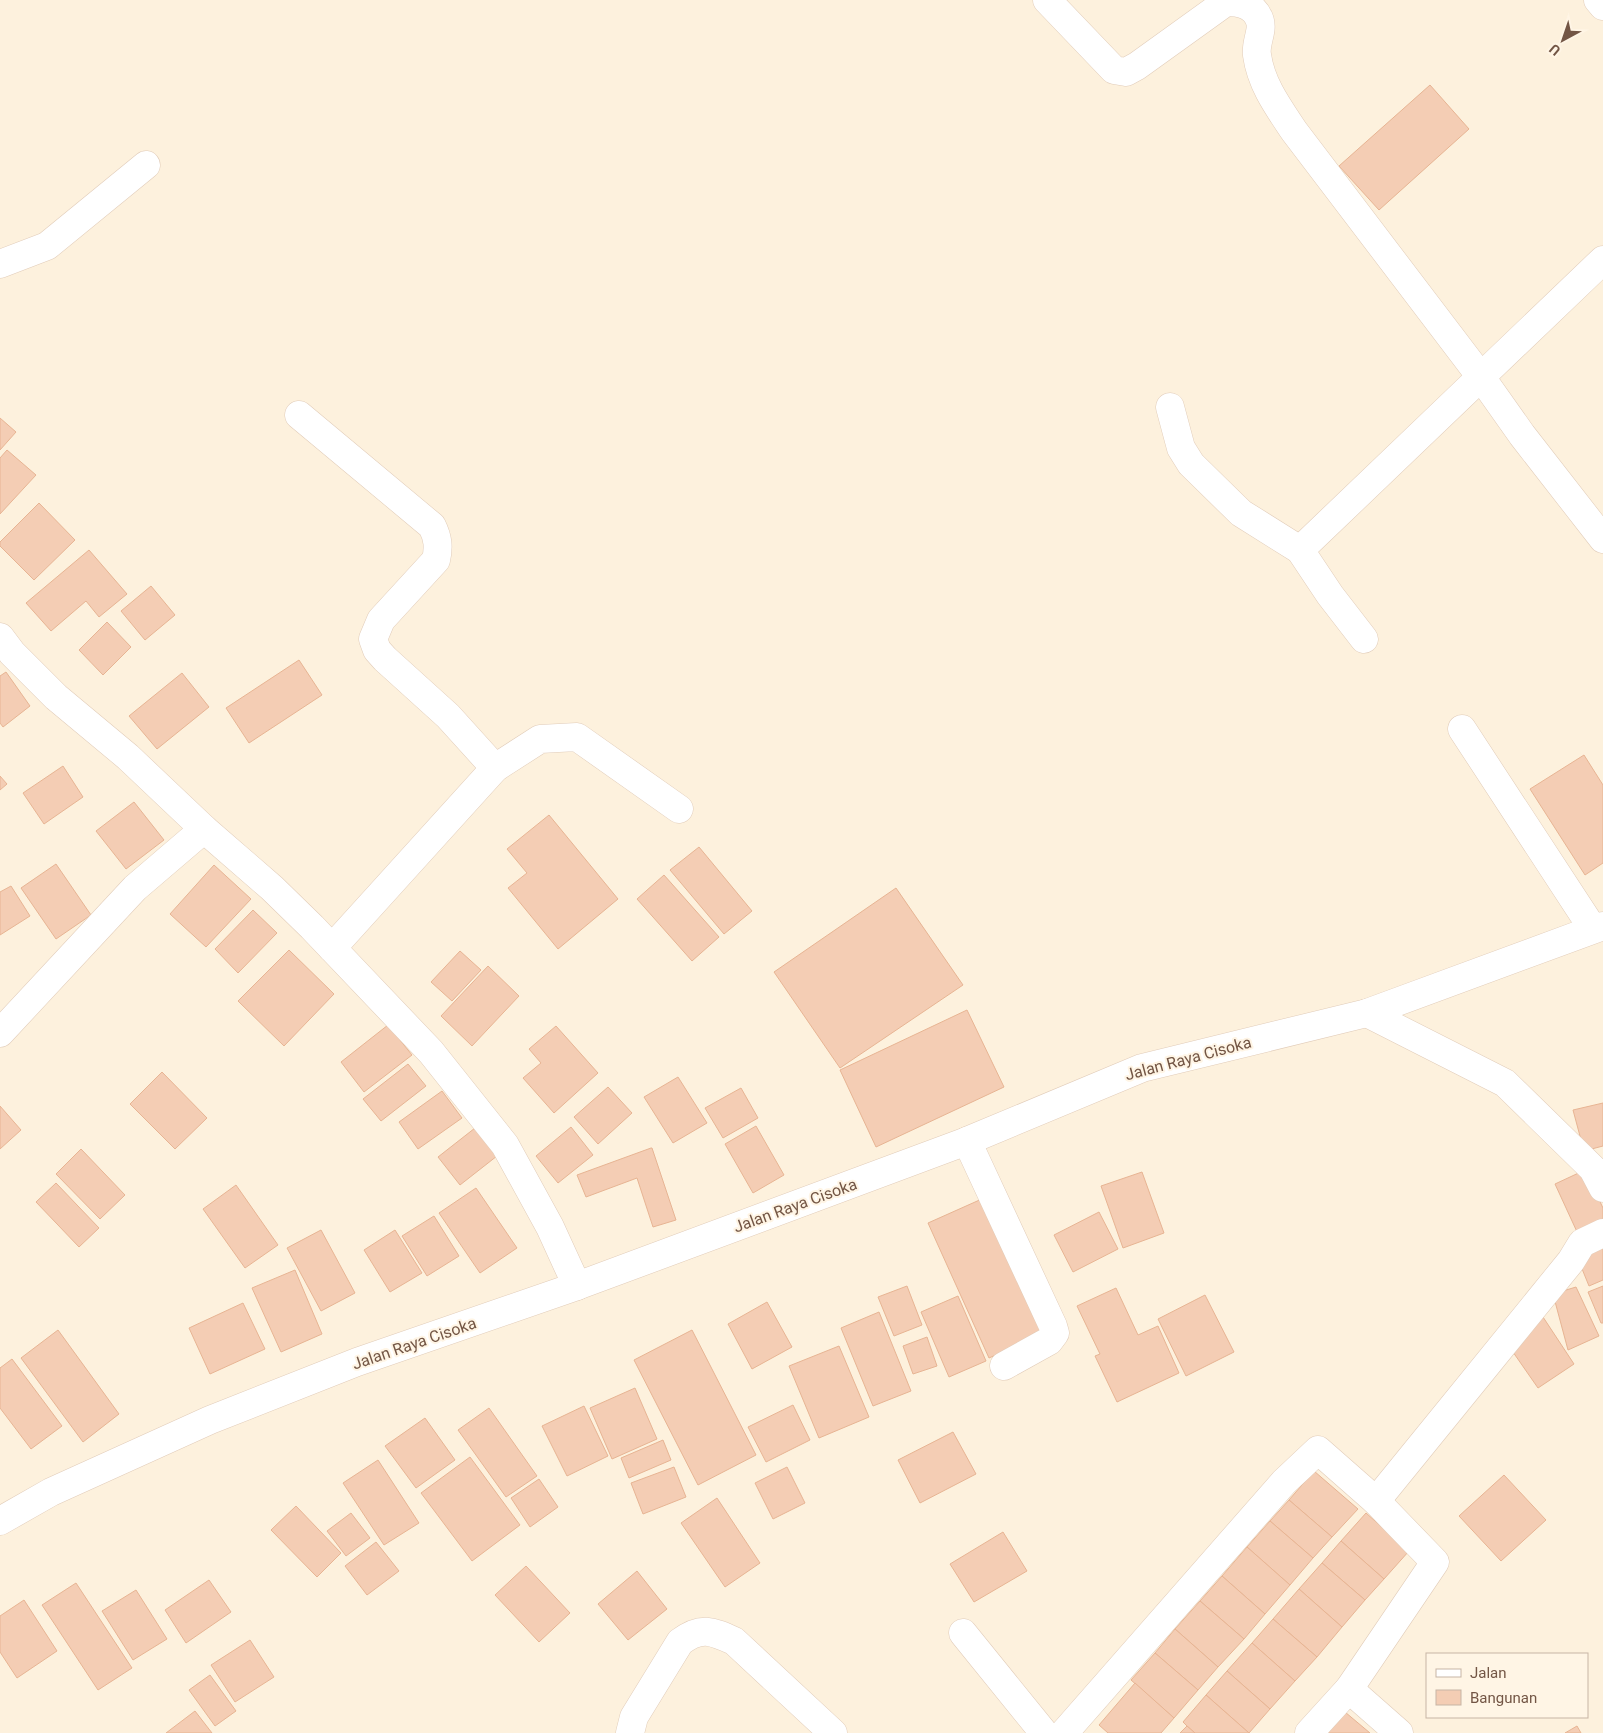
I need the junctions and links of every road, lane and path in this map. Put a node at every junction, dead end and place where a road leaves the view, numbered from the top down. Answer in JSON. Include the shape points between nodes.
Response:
{"nodes":[{"id":1,"x":1047,"y":0,"type":"edge"},
{"id":2,"x":1598,"y":0,"type":"edge"},
{"id":3,"x":1603,"y":6,"type":"edge"},
{"id":4,"x":146,"y":165,"type":"dead end"},
{"id":5,"x":1603,"y":260,"type":"edge"},
{"id":6,"x":0,"y":264,"type":"edge"},
{"id":7,"x":1481,"y":376,"type":"junction"},
{"id":8,"x":1170,"y":407,"type":"dead end"},
{"id":9,"x":299,"y":415,"type":"dead end"},
{"id":10,"x":1603,"y":539,"type":"edge"},
{"id":11,"x":1300,"y":550,"type":"junction"},
{"id":12,"x":0,"y":637,"type":"edge"},
{"id":13,"x":1364,"y":639,"type":"dead end"},
{"id":14,"x":1462,"y":729,"type":"dead end"},
{"id":15,"x":495,"y":768,"type":"junction"},
{"id":16,"x":679,"y":809,"type":"dead end"},
{"id":17,"x":204,"y":829,"type":"junction"},
{"id":18,"x":1598,"y":928,"type":"edge"},
{"id":19,"x":332,"y":948,"type":"junction"},
{"id":20,"x":1367,"y":1013,"type":"junction"},
{"id":21,"x":3,"y":1024,"type":"edge"},
{"id":22,"x":967,"y":1141,"type":"junction"},
{"id":23,"x":1603,"y":1188,"type":"edge"},
{"id":24,"x":1603,"y":1233,"type":"edge"},
{"id":25,"x":577,"y":1286,"type":"junction"},
{"id":26,"x":1004,"y":1366,"type":"dead end"},
{"id":27,"x":1376,"y":1501,"type":"junction"},
{"id":28,"x":0,"y":1521,"type":"edge"},
{"id":29,"x":963,"y":1633,"type":"dead end"},
{"id":30,"x":1349,"y":1689,"type":"junction"},
{"id":31,"x":630,"y":1733,"type":"edge"},
{"id":32,"x":832,"y":1733,"type":"edge"},
{"id":33,"x":1044,"y":1733,"type":"edge"},
{"id":34,"x":1064,"y":1733,"type":"edge"},
{"id":35,"x":1309,"y":1733,"type":"edge"},
{"id":36,"x":1399,"y":1733,"type":"edge"}],
"edges":[{"from":1,"to":7,"type":"street","via":[[1114,70],[1126,72],[1226,2],[1239,2],[1251,7],[1260,21],[1256,53],[1268,92],[1294,131]]},
{"from":2,"to":3,"type":"street"},
{"from":4,"to":6,"type":"street","via":[[47,246]]},
{"from":5,"to":7,"type":"street"},
{"from":7,"to":10,"type":"street","via":[[1522,435]]},
{"from":7,"to":11,"type":"street"},
{"from":8,"to":11,"type":"street","via":[[1181,448],[1191,464],[1242,514]]},
{"from":9,"to":15,"type":"street","via":[[432,526],[437,538],[436,560],[381,620],[373,639],[385,660],[448,716]]},
{"from":11,"to":13,"type":"street"},
{"from":12,"to":17,"type":"street","via":[[56,697],[128,757]]},
{"from":14,"to":18,"type":"street"},
{"from":15,"to":16,"type":"street","via":[[540,739],[577,737]]},
{"from":15,"to":19,"type":"street"},
{"from":17,"to":19,"type":"street","via":[[272,888]]},
{"from":17,"to":21,"type":"street","via":[[135,888]]},
{"from":18,"to":20,"type":"street","name":"Jalan Raya Cisoka"},
{"from":19,"to":25,"type":"street","via":[[432,1052],[505,1145],[550,1227]]},
{"from":20,"to":22,"type":"street","name":"Jalan Raya Cisoka","via":[[1142,1068]]},
{"from":20,"to":23,"type":"street","via":[[1505,1083],[1593,1169]]},
{"from":22,"to":25,"type":"street","name":"Jalan Raya Cisoka"},
{"from":22,"to":26,"type":"street","via":[[1055,1333],[1049,1341]]},
{"from":24,"to":27,"type":"street","via":[[1582,1243]]},
{"from":25,"to":28,"type":"street","name":"Jalan Raya Cisoka","via":[[357,1362],[210,1420],[51,1492]]},
{"from":27,"to":30,"type":"street","via":[[1434,1562]]},
{"from":27,"to":34,"type":"street","via":[[1318,1450],[1284,1482]]},
{"from":29,"to":33,"type":"street"},
{"from":30,"to":35,"type":"street"},
{"from":30,"to":36,"type":"street"},
{"from":31,"to":32,"type":"street","via":[[634,1717],[680,1642],[690,1634],[705,1631],[734,1641]]}]}
